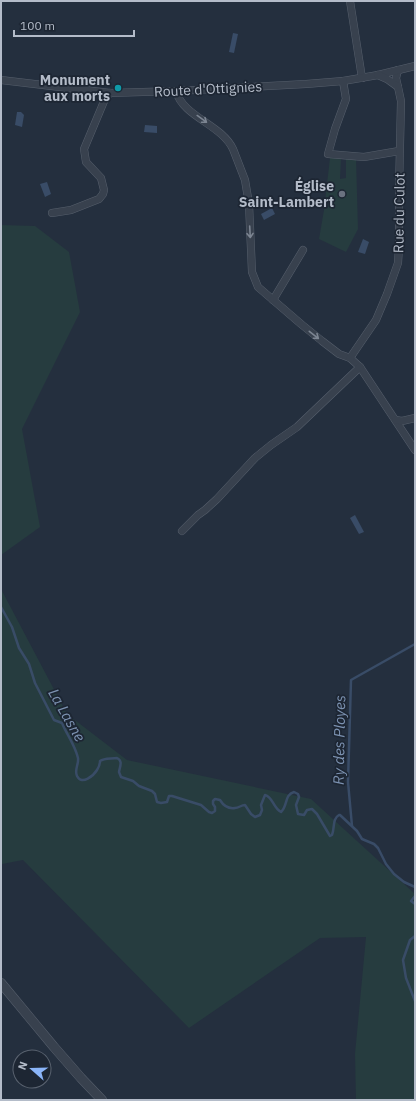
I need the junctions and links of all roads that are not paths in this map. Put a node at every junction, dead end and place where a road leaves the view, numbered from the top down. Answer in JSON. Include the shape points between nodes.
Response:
{"nodes":[{"id":1,"x":350,"y":1,"type":"edge"},
{"id":2,"x":415,"y":66,"type":"edge"},
{"id":3,"x":398,"y":70,"type":"junction"},
{"id":4,"x":378,"y":75,"type":"junction"},
{"id":5,"x":362,"y":78,"type":"junction"},
{"id":6,"x":1,"y":80,"type":"edge"},
{"id":7,"x":343,"y":81,"type":"junction"},
{"id":8,"x":398,"y":87,"type":"junction"},
{"id":9,"x":176,"y":91,"type":"junction"},
{"id":10,"x":110,"y":93,"type":"junction"},
{"id":11,"x":399,"y":151,"type":"junction"},
{"id":12,"x":52,"y":213,"type":"dead end"},
{"id":13,"x":302,"y":250,"type":"dead end"},
{"id":14,"x":273,"y":300,"type":"junction"},
{"id":15,"x":350,"y":358,"type":"junction"},
{"id":16,"x":360,"y":367,"type":"junction"},
{"id":17,"x":415,"y":418,"type":"edge"},
{"id":18,"x":396,"y":420,"type":"junction"},
{"id":19,"x":415,"y":450,"type":"edge"},
{"id":20,"x":182,"y":531,"type":"dead end"},
{"id":21,"x":1,"y":983,"type":"edge"},
{"id":22,"x":102,"y":1100,"type":"edge"}],
"edges":[{"from":1,"to":5,"type":"street"},
{"from":2,"to":3,"type":"street","name":"Route d'Ottignies"},
{"from":3,"to":4,"type":"street","name":"Route d'Ottignies"},
{"from":3,"to":8,"type":"street","name":"Rue du Culot"},
{"from":4,"to":5,"type":"street","name":"Route d'Ottignies"},
{"from":4,"to":8,"type":"street"},
{"from":5,"to":7,"type":"street","name":"Route d'Ottignies"},
{"from":6,"to":10,"type":"street","name":"Route d'Ottignies"},
{"from":7,"to":9,"type":"street","name":"Route d'Ottignies"},
{"from":7,"to":11,"type":"street","via":[[346,99],[328,154],[364,157]]},
{"from":8,"to":11,"type":"street","name":"Rue du Culot","via":[[401,101]]},
{"from":9,"to":10,"type":"street","name":"Route d'Ottignies"},
{"from":9,"to":14,"type":"street","one_way":true,"via":[[178,98],[189,110],[220,132],[233,149],[245,180],[252,272],[258,287]]},
{"from":10,"to":12,"type":"street","via":[[105,99],[84,149],[86,162],[101,178],[103,194],[99,199],[71,210]]},
{"from":11,"to":15,"type":"street","name":"Rue du Culot","via":[[398,263],[376,320]]},
{"from":13,"to":14,"type":"street"},
{"from":14,"to":15,"type":"street","one_way":true,"via":[[339,354]]},
{"from":15,"to":16,"type":"street"},
{"from":16,"to":18,"type":"street"},
{"from":16,"to":20,"type":"street","via":[[297,427],[255,458],[217,499]]},
{"from":17,"to":18,"type":"street"},
{"from":18,"to":19,"type":"street"},
{"from":21,"to":22,"type":"street","via":[[54,1048]]}]}
